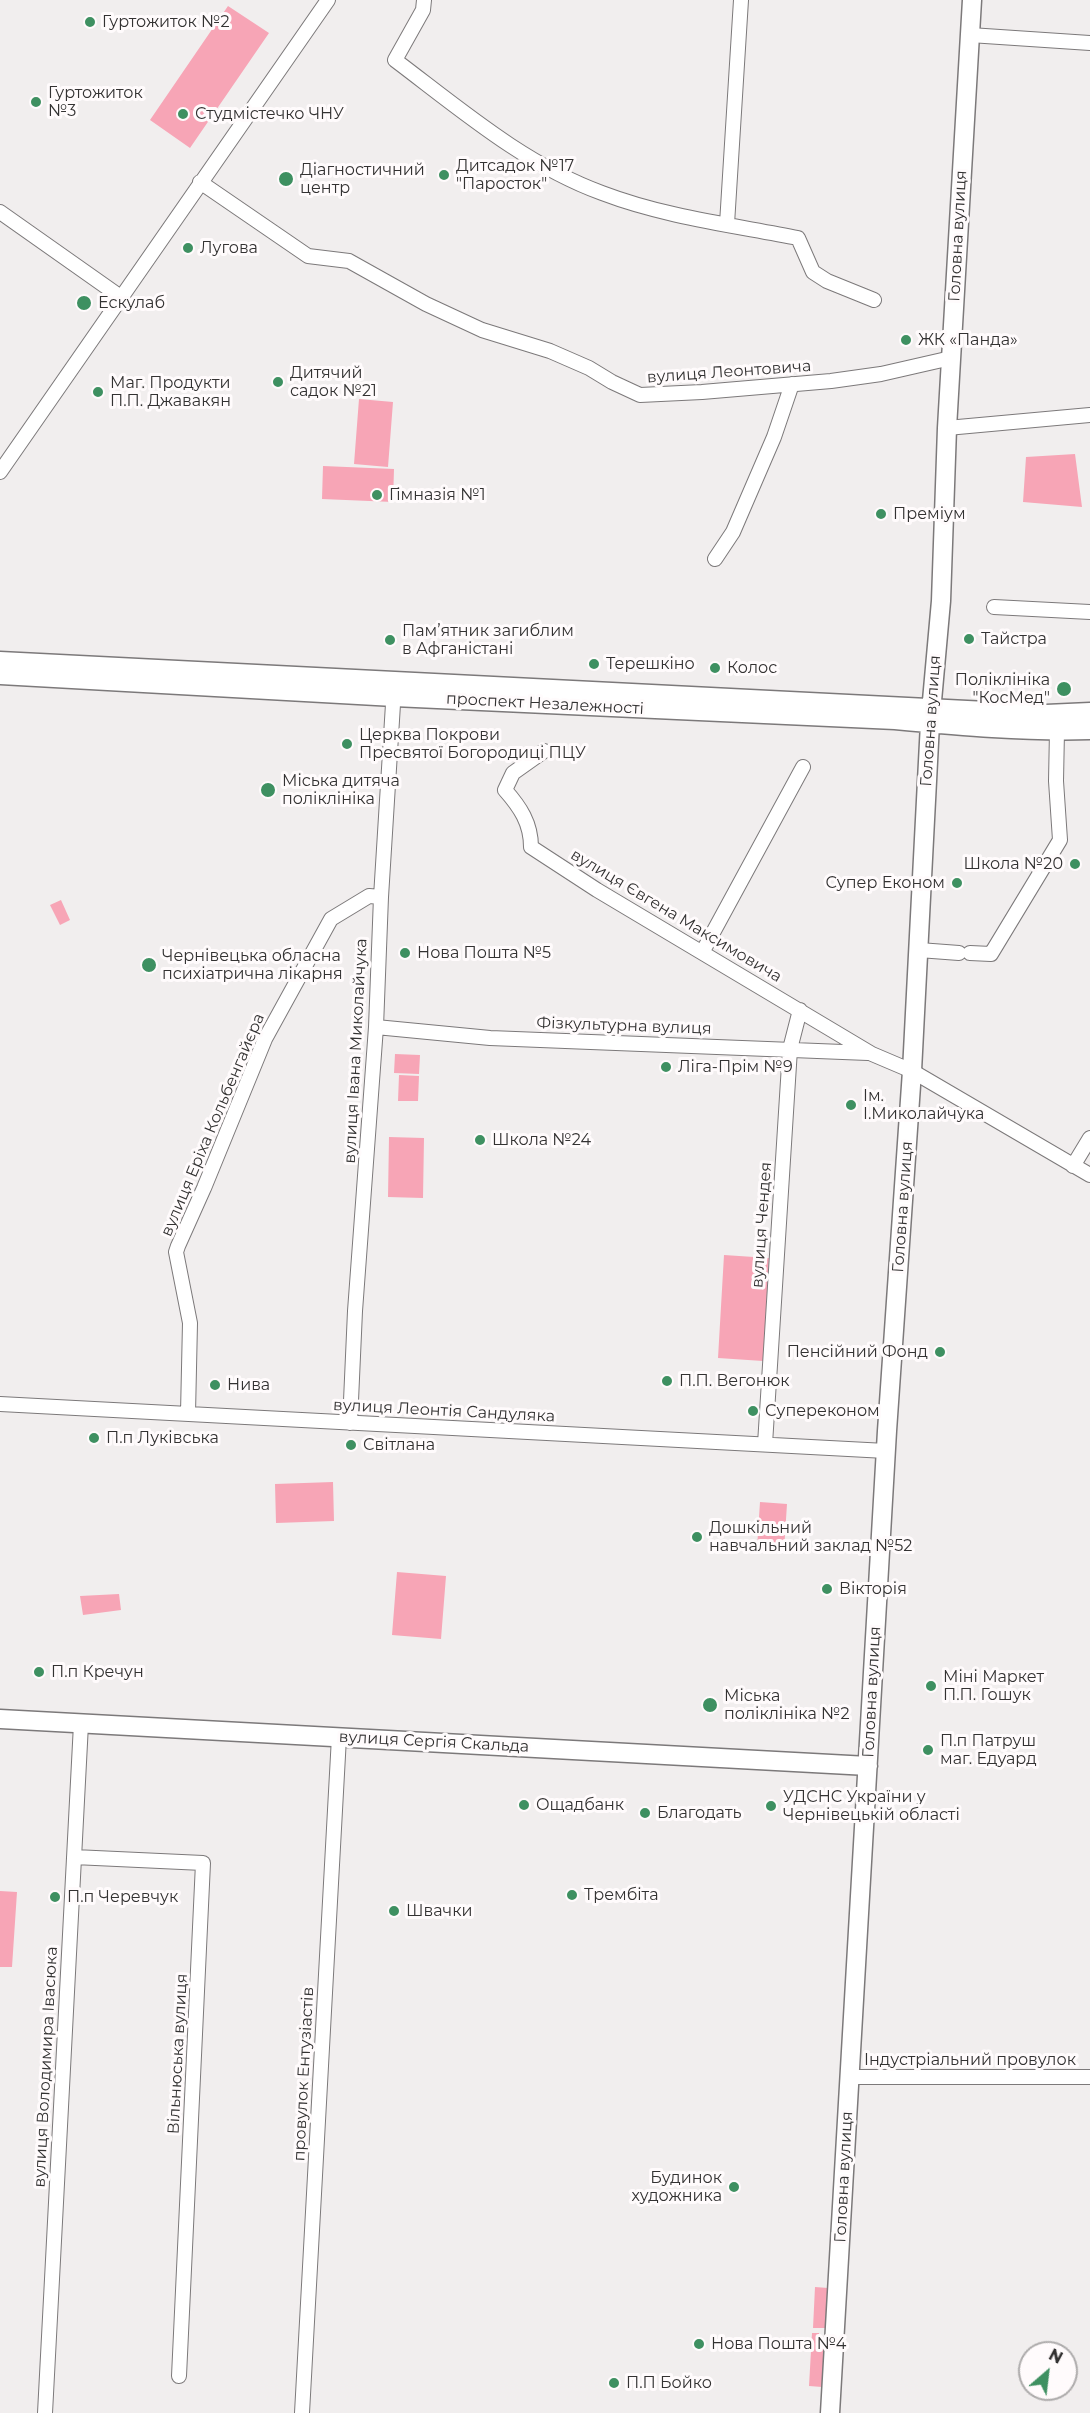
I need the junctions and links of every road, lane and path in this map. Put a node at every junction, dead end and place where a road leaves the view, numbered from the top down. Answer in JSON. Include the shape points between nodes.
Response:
{"nodes":[{"id":1,"x":328,"y":0,"type":"edge"},
{"id":2,"x":424,"y":0,"type":"edge"},
{"id":3,"x":741,"y":0,"type":"edge"},
{"id":4,"x":972,"y":0,"type":"edge"},
{"id":5,"x":970,"y":36,"type":"junction"},
{"id":6,"x":1090,"y":42,"type":"edge"},
{"id":7,"x":200,"y":182,"type":"junction"},
{"id":8,"x":0,"y":212,"type":"edge"},
{"id":9,"x":727,"y":224,"type":"junction"},
{"id":10,"x":122,"y":298,"type":"junction"},
{"id":11,"x":874,"y":300,"type":"dead end"},
{"id":12,"x":951,"y":358,"type":"junction"},
{"id":13,"x":792,"y":384,"type":"junction"},
{"id":14,"x":1090,"y":415,"type":"edge"},
{"id":15,"x":947,"y":428,"type":"junction"},
{"id":16,"x":0,"y":472,"type":"edge"},
{"id":17,"x":715,"y":559,"type":"dead end"},
{"id":18,"x":994,"y":607,"type":"dead end"},
{"id":19,"x":1090,"y":612,"type":"edge"},
{"id":20,"x":0,"y":661,"type":"edge"},
{"id":21,"x":0,"y":675,"type":"edge"},
{"id":22,"x":394,"y":690,"type":"junction"},
{"id":23,"x":1090,"y":712,"type":"edge"},
{"id":24,"x":930,"y":716,"type":"junction"},
{"id":25,"x":1090,"y":730,"type":"edge"},
{"id":26,"x":1057,"y":731,"type":"junction"},
{"id":27,"x":544,"y":751,"type":"dead end"},
{"id":28,"x":803,"y":767,"type":"dead end"},
{"id":29,"x":381,"y":897,"type":"junction"},
{"id":30,"x":919,"y":950,"type":"junction"},
{"id":31,"x":703,"y":951,"type":"junction"},
{"id":32,"x":800,"y":1010,"type":"junction"},
{"id":33,"x":376,"y":1027,"type":"junction"},
{"id":34,"x":790,"y":1049,"type":"junction"},
{"id":35,"x":872,"y":1054,"type":"junction"},
{"id":36,"x":912,"y":1071,"type":"junction"},
{"id":37,"x":1090,"y":1138,"type":"edge"},
{"id":38,"x":1073,"y":1166,"type":"junction"},
{"id":39,"x":1090,"y":1175,"type":"edge"},
{"id":40,"x":0,"y":1404,"type":"edge"},
{"id":41,"x":188,"y":1413,"type":"junction"},
{"id":42,"x":350,"y":1423,"type":"junction"},
{"id":43,"x":765,"y":1444,"type":"junction"},
{"id":44,"x":885,"y":1451,"type":"junction"},
{"id":45,"x":0,"y":1719,"type":"edge"},
{"id":46,"x":81,"y":1724,"type":"junction"},
{"id":47,"x":339,"y":1737,"type":"junction"},
{"id":48,"x":868,"y":1766,"type":"junction"},
{"id":49,"x":74,"y":1857,"type":"junction"},
{"id":50,"x":850,"y":2077,"type":"junction"},
{"id":51,"x":1090,"y":2077,"type":"edge"},
{"id":52,"x":179,"y":2376,"type":"dead end"},
{"id":53,"x":45,"y":2413,"type":"edge"},
{"id":54,"x":302,"y":2413,"type":"edge"},
{"id":55,"x":830,"y":2413,"type":"edge"}],
"edges":[{"from":1,"to":7,"type":"street"},
{"from":2,"to":9,"type":"street","via":[[423,10],[395,60],[484,126],[539,163],[601,193],[657,212]]},
{"from":3,"to":9,"type":"street"},
{"from":4,"to":5,"type":"main road","name":"Головна вулиця"},
{"from":5,"to":6,"type":"street"},
{"from":5,"to":12,"type":"main road","name":"Головна вулиця"},
{"from":7,"to":10,"type":"street"},
{"from":7,"to":13,"type":"street","name":"вулиця Леонтовича","via":[[308,256],[348,261],[482,330],[550,351],[640,395]]},
{"from":8,"to":10,"type":"street"},
{"from":9,"to":11,"type":"street","via":[[798,238],[813,272]]},
{"from":10,"to":16,"type":"street"},
{"from":12,"to":13,"type":"street","name":"вулиця Леонтовича","via":[[881,374]]},
{"from":12,"to":15,"type":"main road","name":"Головна вулиця"},
{"from":13,"to":17,"type":"street","via":[[733,532]]},
{"from":14,"to":15,"type":"street"},
{"from":15,"to":24,"type":"main road","name":"Головна вулиця","via":[[941,601]]},
{"from":18,"to":19,"type":"street"},
{"from":20,"to":22,"type":"main road","name":"проспект Незалежності"},
{"from":21,"to":22,"type":"main road","name":"проспект Незалежності"},
{"from":22,"to":24,"type":"main road","name":"проспект Незалежності"},
{"from":22,"to":29,"type":"street","name":"вулиця Івана Миколайчука"},
{"from":23,"to":24,"type":"main road","name":"проспект Незалежності"},
{"from":24,"to":26,"type":"main road","name":"проспект Незалежності","via":[[959,727]]},
{"from":24,"to":30,"type":"main road","name":"Головна вулиця"},
{"from":25,"to":26,"type":"main road","name":"проспект Незалежності"},
{"from":26,"to":30,"type":"street","via":[[1060,840],[991,954]]},
{"from":27,"to":31,"type":"street","name":"вулиця Євгена Максимовича","via":[[513,773],[505,790],[522,809],[531,847]]},
{"from":28,"to":31,"type":"street"},
{"from":29,"to":33,"type":"street","name":"вулиця Івана Миколайчука"},
{"from":29,"to":41,"type":"street","name":"вулиця Еріха Кольбенгайєра","via":[[369,896],[331,919],[265,1039],[178,1246],[190,1323]]},
{"from":30,"to":36,"type":"main road","name":"Головна вулиця"},
{"from":31,"to":32,"type":"street","name":"вулиця Євгена Максимовича"},
{"from":32,"to":34,"type":"street","name":"вулиця Чендея"},
{"from":32,"to":35,"type":"street","name":"вулиця Євгена Максимовича"},
{"from":33,"to":34,"type":"street","name":"Фізкультурна вулиця","via":[[490,1038]]},
{"from":33,"to":42,"type":"street","name":"вулиця Івана Миколайчука"},
{"from":34,"to":35,"type":"street","name":"Фізкультурна вулиця"},
{"from":34,"to":43,"type":"street","name":"вулиця Чендея"},
{"from":35,"to":36,"type":"street","name":"вулиця Євгена Максимовича"},
{"from":36,"to":38,"type":"street","name":"вулиця Євгена Максимовича"},
{"from":36,"to":44,"type":"main road","name":"Головна вулиця"},
{"from":37,"to":38,"type":"street"},
{"from":38,"to":39,"type":"street","name":"вулиця Євгена Максимовича"},
{"from":40,"to":41,"type":"street","name":"вулиця Леонтія Сандуляка"},
{"from":41,"to":42,"type":"street","name":"вулиця Леонтія Сандуляка"},
{"from":42,"to":43,"type":"street","name":"вулиця Леонтія Сандуляка"},
{"from":43,"to":44,"type":"street","name":"вулиця Леонтія Сандуляка"},
{"from":44,"to":48,"type":"main road","name":"Головна вулиця"},
{"from":45,"to":46,"type":"main road","name":"вулиця Сергія Скальда"},
{"from":46,"to":47,"type":"main road","name":"вулиця Сергія Скальда"},
{"from":46,"to":49,"type":"street","name":"вулиця Володимира Івасюка"},
{"from":47,"to":48,"type":"main road","name":"вулиця Сергія Скальда"},
{"from":47,"to":54,"type":"street","name":"провулок Ентузіастів"},
{"from":48,"to":50,"type":"main road","name":"Головна вулиця"},
{"from":49,"to":52,"type":"street","name":"Вільнюська вулиця","via":[[203,1863]]},
{"from":49,"to":53,"type":"street","name":"вулиця Володимира Івасюка"},
{"from":50,"to":51,"type":"street","name":"Індустріальний провулок"},
{"from":50,"to":55,"type":"main road","name":"Головна вулиця"}]}
